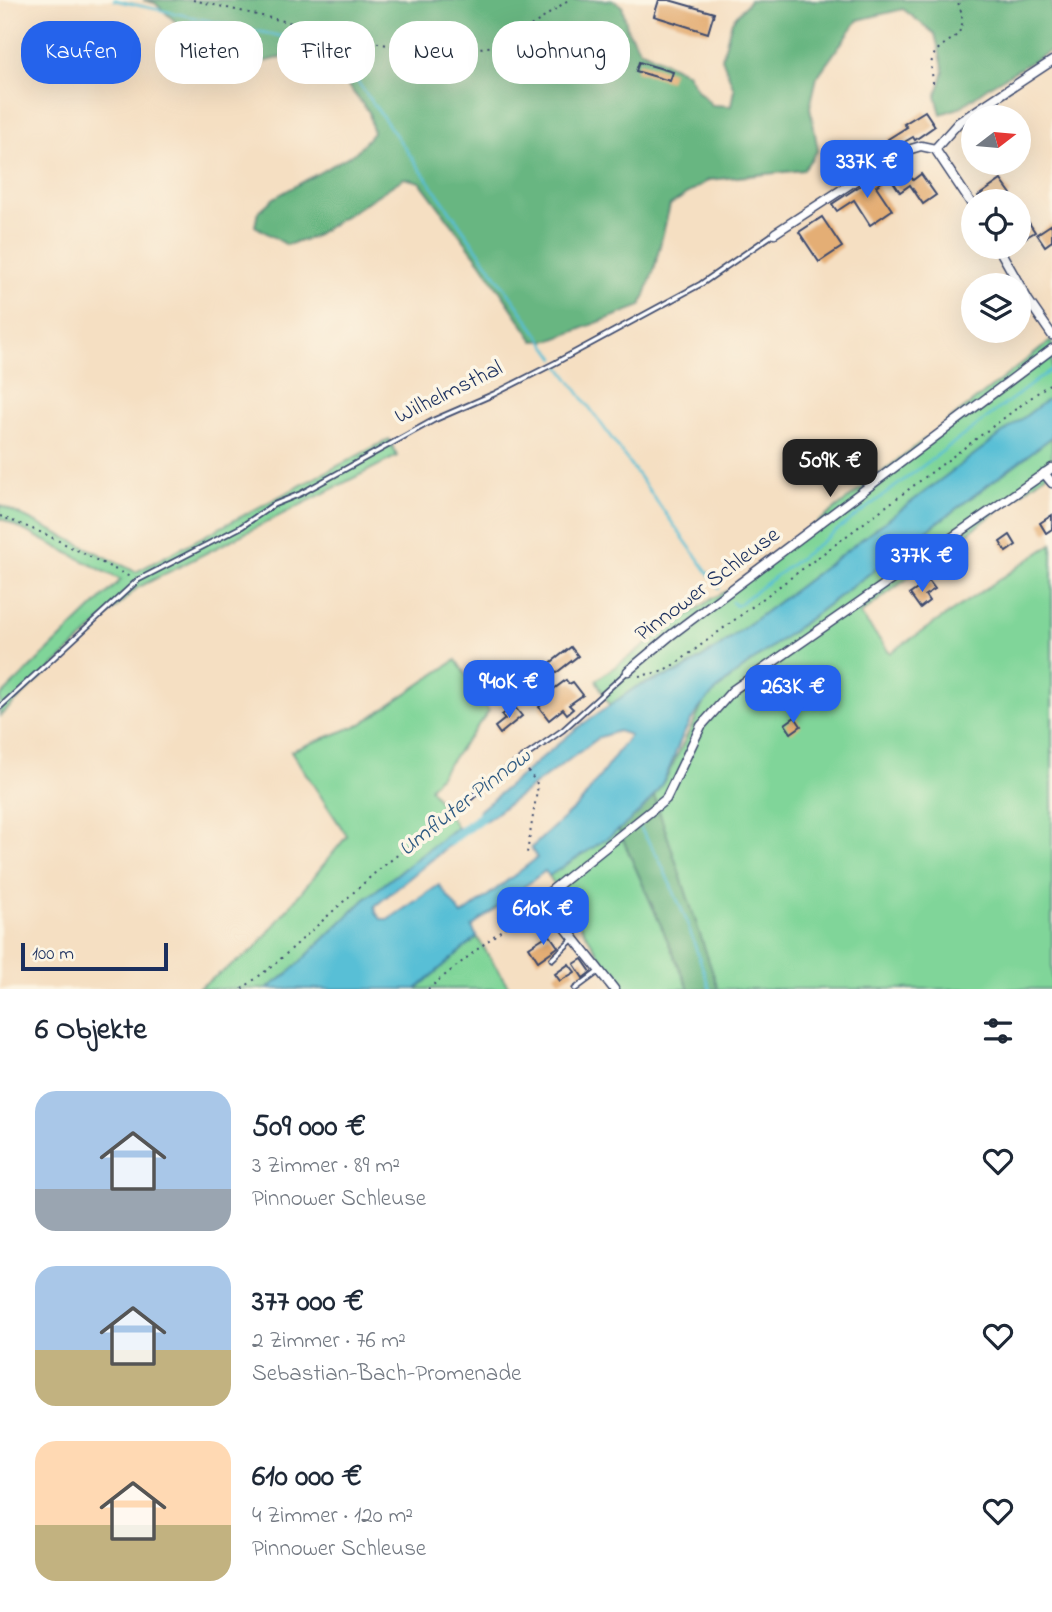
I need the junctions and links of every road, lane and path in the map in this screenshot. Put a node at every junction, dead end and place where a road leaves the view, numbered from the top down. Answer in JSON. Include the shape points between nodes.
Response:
{"nodes":[{"id":1,"x":193,"y":0,"type":"edge"},
{"id":2,"x":568,"y":0,"type":"edge"},
{"id":3,"x":957,"y":0,"type":"edge"},
{"id":4,"x":1052,"y":61,"type":"edge"},
{"id":5,"x":933,"y":83,"type":"dead end"},
{"id":6,"x":935,"y":149,"type":"junction"},
{"id":7,"x":962,"y":189,"type":"edge"},
{"id":8,"x":775,"y":233,"type":"joint"},
{"id":9,"x":1005,"y":259,"type":"edge"},
{"id":10,"x":1052,"y":335,"type":"edge"},
{"id":11,"x":1052,"y":349,"type":"edge"},
{"id":12,"x":1052,"y":382,"type":"edge"},
{"id":13,"x":1048,"y":470,"type":"edge"},
{"id":14,"x":1052,"y":483,"type":"edge"},
{"id":15,"x":0,"y":516,"type":"edge"},
{"id":16,"x":138,"y":580,"type":"junction"},
{"id":17,"x":628,"y":671,"type":"junction"},
{"id":18,"x":0,"y":707,"type":"edge"},
{"id":19,"x":527,"y":768,"type":"dead end"},
{"id":20,"x":459,"y":807,"type":"joint"},
{"id":21,"x":527,"y":853,"type":"dead end"},
{"id":22,"x":542,"y":898,"type":"junction"},
{"id":23,"x":573,"y":939,"type":"junction"},
{"id":24,"x":552,"y":959,"type":"dead end"},
{"id":25,"x":600,"y":971,"type":"junction"},
{"id":26,"x":242,"y":989,"type":"edge"},
{"id":27,"x":428,"y":989,"type":"edge"},
{"id":28,"x":575,"y":989,"type":"edge"},
{"id":29,"x":614,"y":989,"type":"edge"}],
"edges":[{"from":1,"to":2,"type":"path","via":[[426,54],[497,46]]},
{"from":3,"to":5,"type":"path","via":[[962,23],[958,34],[935,53]]},
{"from":4,"to":6,"type":"street","via":[[958,122]]},
{"from":6,"to":7,"type":"street"},
{"from":6,"to":8,"type":"street","name":"Wilhelmsthal","via":[[921,146],[898,153]]},
{"from":8,"to":16,"type":"lane","name":"Wilhelmsthal","via":[[701,284],[272,505],[242,527]]},
{"from":9,"to":10,"type":"street"},
{"from":11,"to":17,"type":"street","name":"Pinnower Schleuse"},
{"from":12,"to":17,"type":"path","via":[[677,663],[646,676]]},
{"from":13,"to":14,"type":"street"},
{"from":13,"to":22,"type":"street","via":[[733,691],[701,726],[666,799]]},
{"from":15,"to":16,"type":"path"},
{"from":16,"to":18,"type":"lane","name":"Wilhelmsthal"},
{"from":17,"to":20,"type":"lane","name":"Pinnower Schleuse","via":[[563,730]]},
{"from":19,"to":21,"type":"path","via":[[538,785]]},
{"from":20,"to":26,"type":"path","via":[[377,871]]},
{"from":22,"to":23,"type":"street"},
{"from":22,"to":27,"type":"path"},
{"from":23,"to":24,"type":"lane"},
{"from":23,"to":25,"type":"street"},
{"from":25,"to":28,"type":"lane"},
{"from":25,"to":29,"type":"street"}]}
